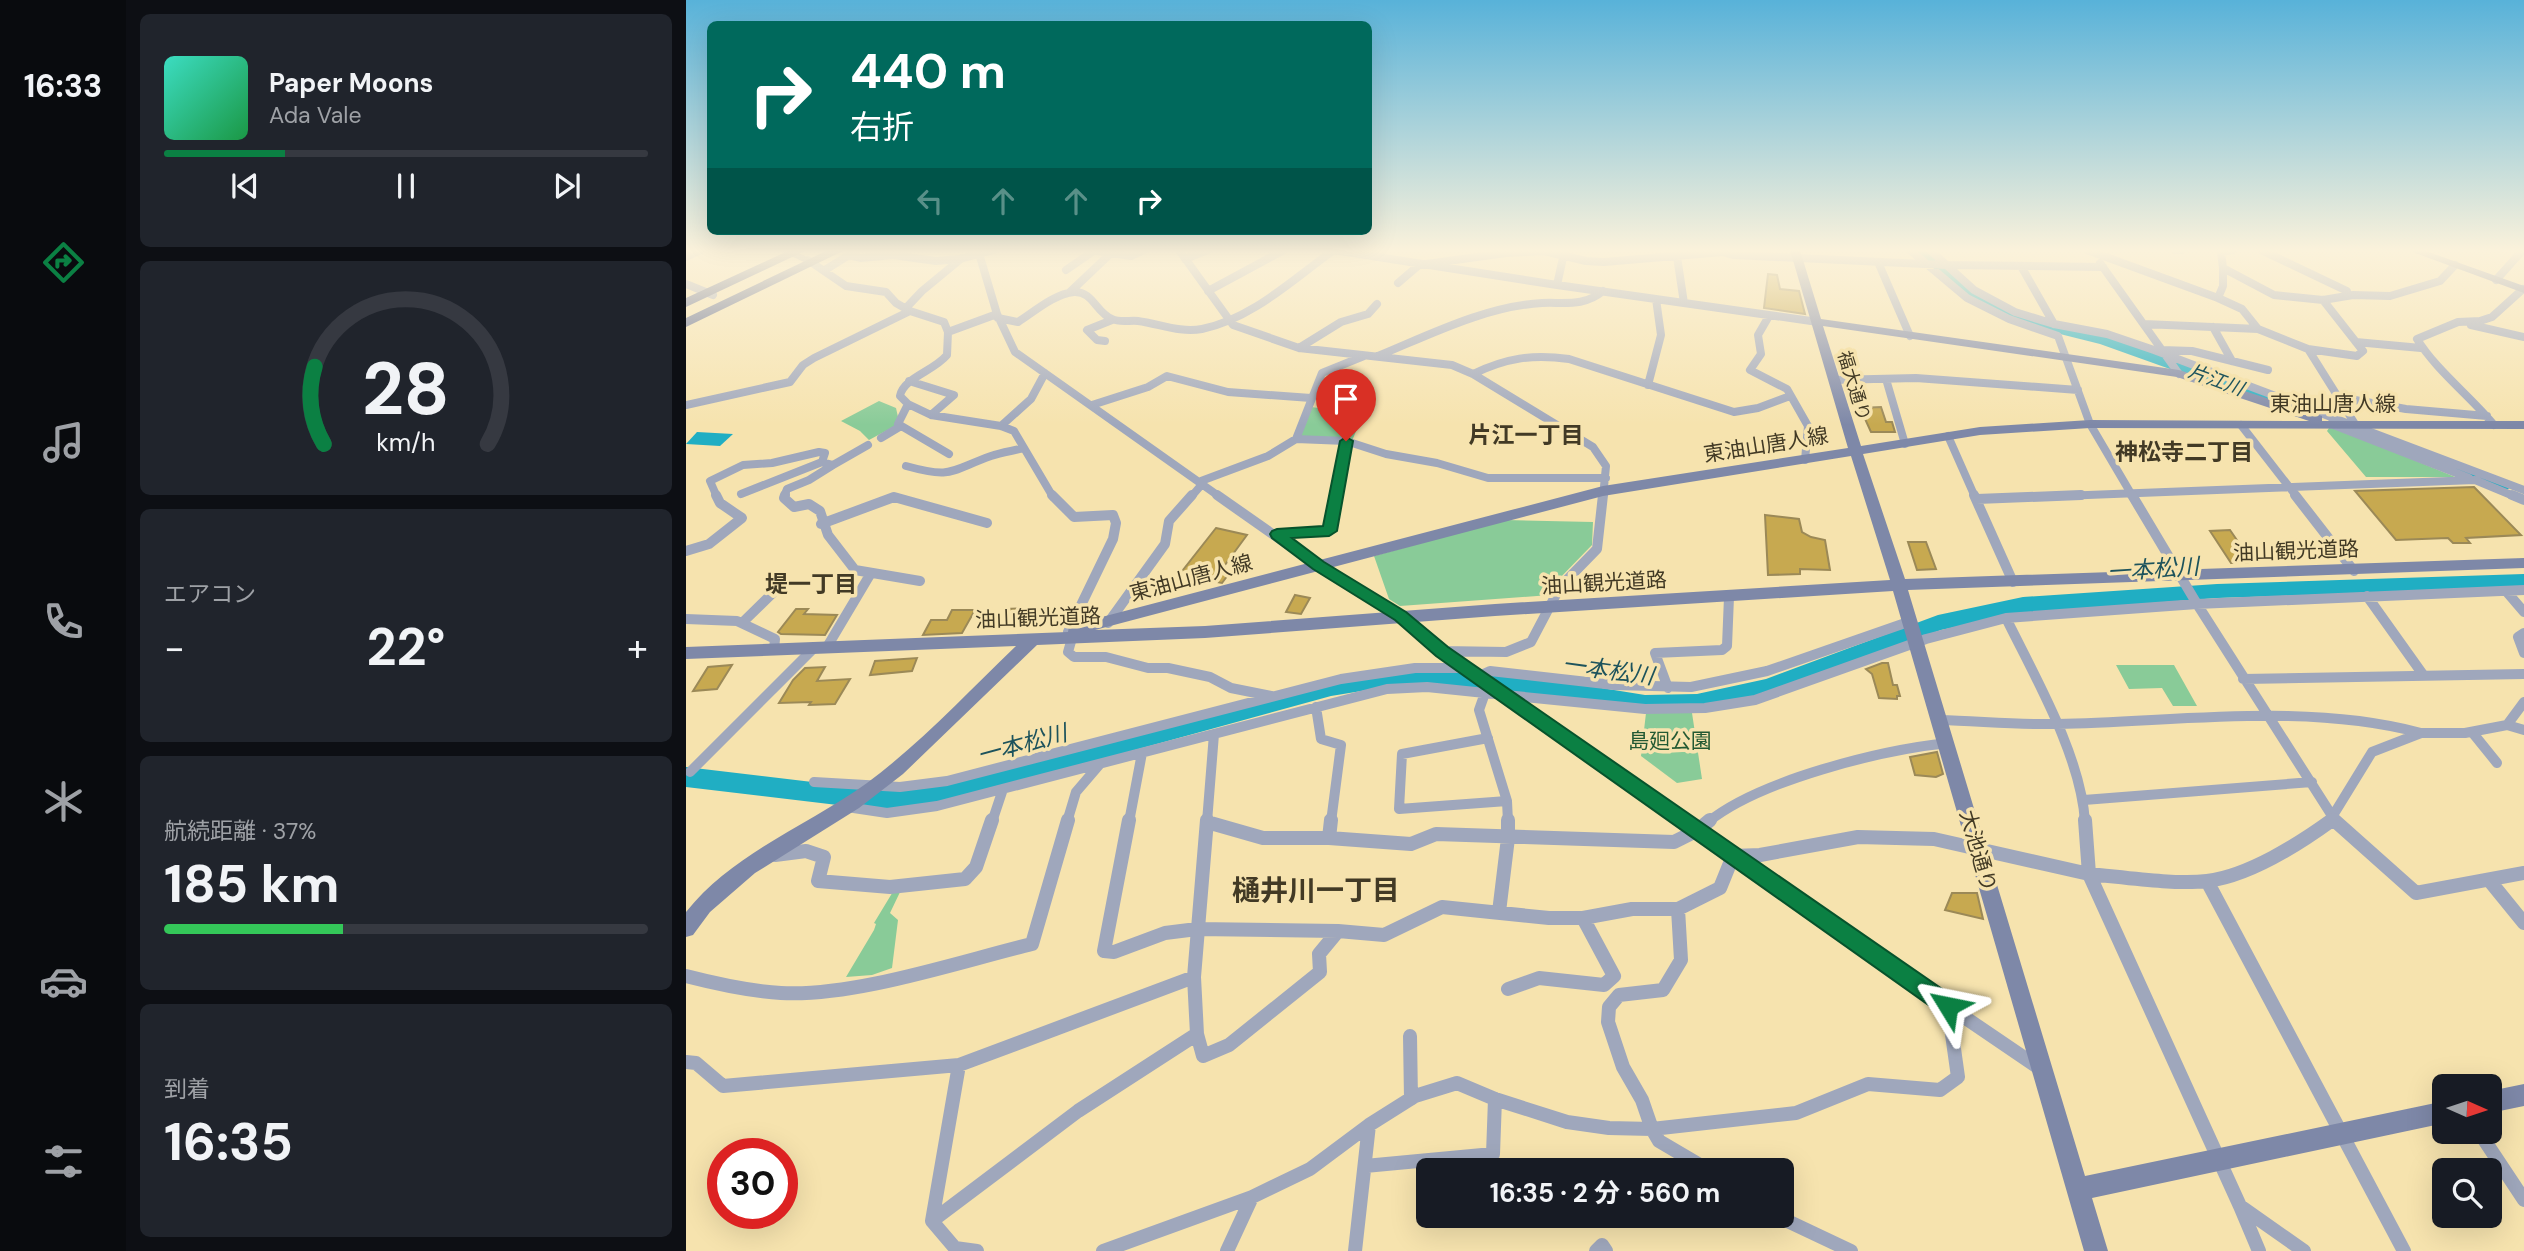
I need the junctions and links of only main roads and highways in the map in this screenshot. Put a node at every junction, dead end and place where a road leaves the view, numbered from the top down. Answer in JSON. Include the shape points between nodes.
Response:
{"nodes":[{"id":1,"x":702,"y":308,"type":"edge"},
{"id":2,"x":704,"y":308,"type":"edge"},
{"id":3,"x":717,"y":308,"type":"edge"},
{"id":4,"x":686,"y":317,"type":"edge"},
{"id":5,"x":686,"y":323,"type":"edge"}],
"edges":[{"from":1,"to":4,"type":"highway"},
{"from":2,"to":4,"type":"highway"},
{"from":3,"to":5,"type":"highway"}]}
